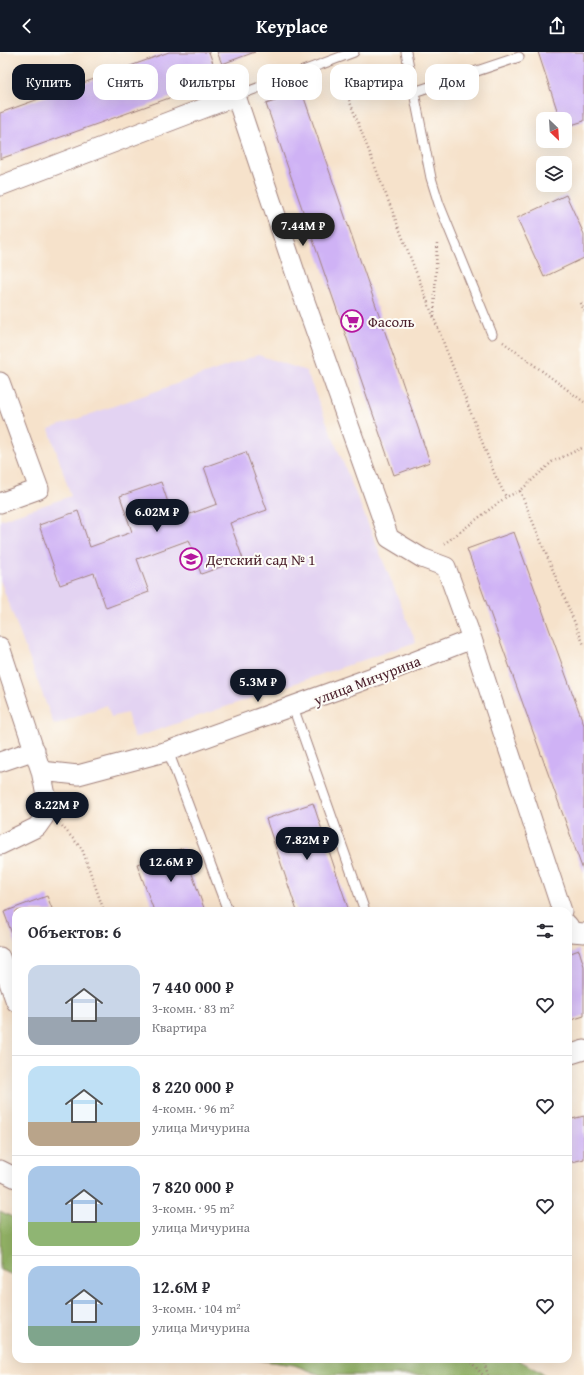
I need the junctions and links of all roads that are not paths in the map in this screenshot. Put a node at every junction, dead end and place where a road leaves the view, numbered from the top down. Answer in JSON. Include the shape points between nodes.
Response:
{"nodes":[{"id":1,"x":354,"y":52,"type":"edge"},
{"id":2,"x":406,"y":52,"type":"edge"},
{"id":3,"x":519,"y":57,"type":"dead end"},
{"id":4,"x":408,"y":64,"type":"edge"},
{"id":5,"x":249,"y":91,"type":"edge"},
{"id":6,"x":417,"y":91,"type":"edge"},
{"id":7,"x":226,"y":100,"type":"edge"},
{"id":8,"x":237,"y":100,"type":"edge"},
{"id":9,"x":416,"y":100,"type":"edge"},
{"id":10,"x":0,"y":186,"type":"edge"},
{"id":11,"x":492,"y":334,"type":"road end"},
{"id":12,"x":0,"y":382,"type":"edge"},
{"id":13,"x":0,"y":503,"type":"edge"},
{"id":14,"x":472,"y":639,"type":"junction"},
{"id":15,"x":1,"y":652,"type":"edge"},
{"id":16,"x":293,"y":707,"type":"junction"},
{"id":17,"x":34,"y":750,"type":"junction"},
{"id":18,"x":168,"y":751,"type":"junction"},
{"id":19,"x":0,"y":762,"type":"edge"},
{"id":20,"x":41,"y":771,"type":"junction"},
{"id":21,"x":0,"y":845,"type":"edge"},
{"id":22,"x":226,"y":907,"type":"edge"},
{"id":23,"x":364,"y":907,"type":"edge"},
{"id":24,"x":561,"y":907,"type":"edge"},
{"id":25,"x":572,"y":932,"type":"edge"},
{"id":26,"x":584,"y":933,"type":"edge"},
{"id":27,"x":0,"y":957,"type":"edge"},
{"id":28,"x":12,"y":991,"type":"edge"},
{"id":29,"x":584,"y":1050,"type":"edge"},
{"id":30,"x":572,"y":1054,"type":"edge"},
{"id":31,"x":0,"y":1170,"type":"edge"},
{"id":32,"x":12,"y":1176,"type":"edge"}],
"edges":[{"from":1,"to":5,"type":"lane"},
{"from":2,"to":4,"type":"lane"},
{"from":3,"to":6,"type":"lane"},
{"from":7,"to":10,"type":"street"},
{"from":8,"to":14,"type":"street","via":[[301,290],[389,538],[422,558],[446,567]]},
{"from":9,"to":11,"type":"lane","via":[[431,178],[439,204]]},
{"from":12,"to":13,"type":"street","via":[[39,489]]},
{"from":14,"to":16,"type":"street","name":"улица Мичурина"},
{"from":14,"to":24,"type":"street"},
{"from":15,"to":17,"type":"street"},
{"from":16,"to":18,"type":"street","name":"улица Мичурина"},
{"from":16,"to":23,"type":"lane"},
{"from":17,"to":19,"type":"street"},
{"from":17,"to":20,"type":"street"},
{"from":18,"to":20,"type":"street","name":"улица Мичурина","via":[[78,775]]},
{"from":18,"to":22,"type":"lane"},
{"from":20,"to":21,"type":"street","via":[[49,810],[37,827]]},
{"from":25,"to":26,"type":"street"},
{"from":27,"to":28,"type":"street"},
{"from":29,"to":30,"type":"street"},
{"from":31,"to":32,"type":"street"}]}
